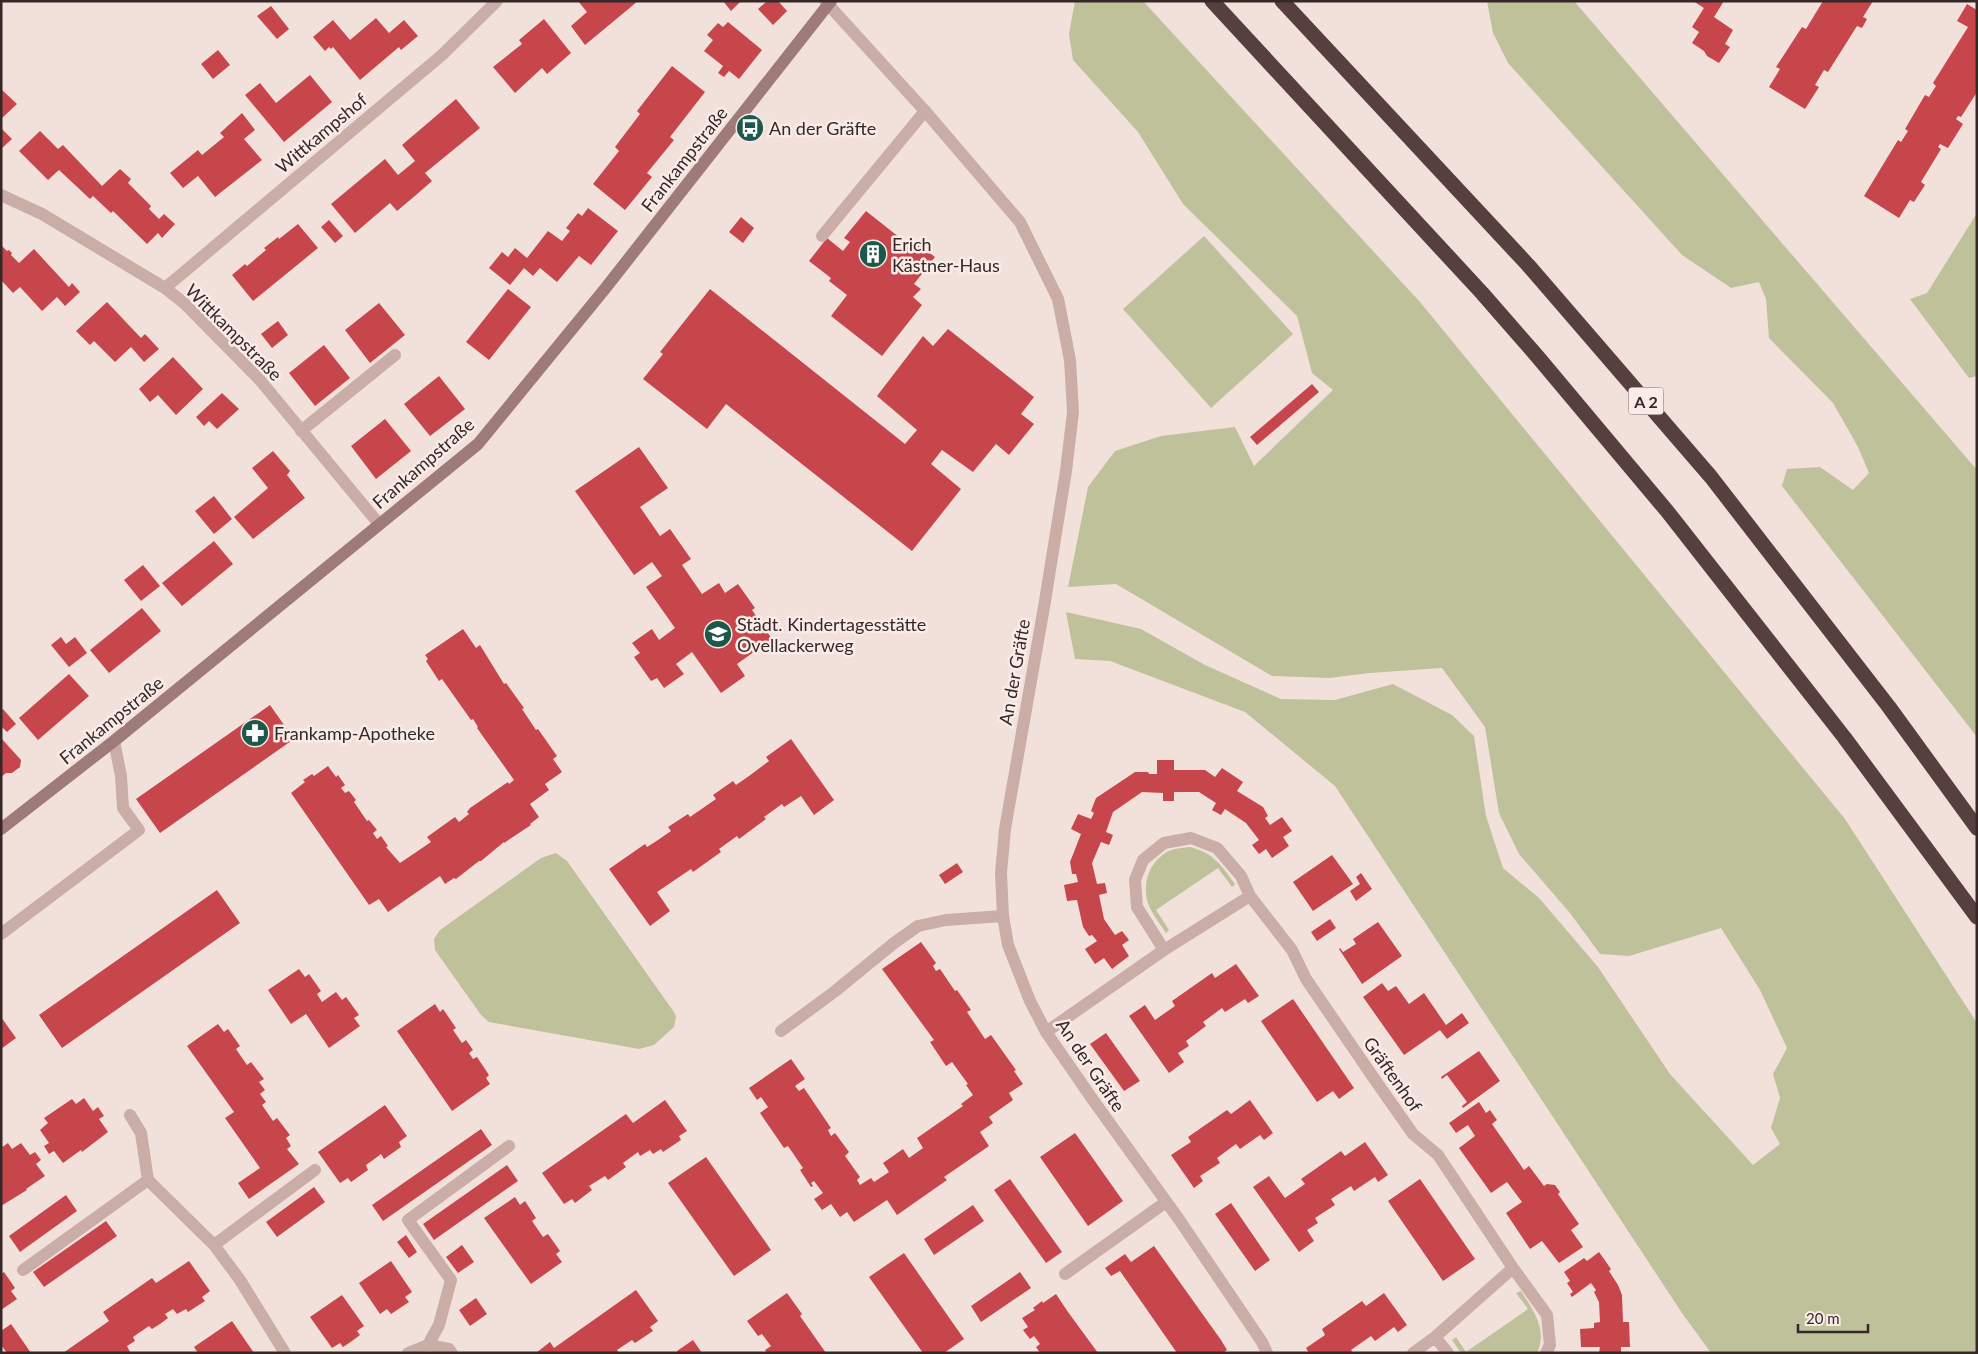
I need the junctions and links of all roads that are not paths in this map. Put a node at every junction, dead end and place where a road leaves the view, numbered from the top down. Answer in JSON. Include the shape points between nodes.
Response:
{"nodes":[{"id":1,"x":497,"y":1,"type":"edge"},
{"id":2,"x":1212,"y":1,"type":"edge"},
{"id":3,"x":1282,"y":1,"type":"edge"},
{"id":4,"x":828,"y":2,"type":"edge"},
{"id":5,"x":925,"y":110,"type":"junction"},
{"id":6,"x":1,"y":195,"type":"edge"},
{"id":7,"x":822,"y":236,"type":"dead end"},
{"id":8,"x":165,"y":288,"type":"junction"},
{"id":9,"x":395,"y":355,"type":"dead end"},
{"id":10,"x":301,"y":431,"type":"junction"},
{"id":11,"x":379,"y":524,"type":"junction"},
{"id":12,"x":114,"y":741,"type":"junction"},
{"id":13,"x":1977,"y":828,"type":"edge"},
{"id":14,"x":1,"y":829,"type":"edge"},
{"id":15,"x":1250,"y":896,"type":"junction"},
{"id":16,"x":1003,"y":916,"type":"junction"},
{"id":17,"x":1977,"y":917,"type":"edge"},
{"id":18,"x":1,"y":934,"type":"edge"},
{"id":19,"x":1164,"y":950,"type":"junction"},
{"id":20,"x":781,"y":1031,"type":"dead end"},
{"id":21,"x":1046,"y":1032,"type":"junction"},
{"id":22,"x":130,"y":1115,"type":"dead end"},
{"id":23,"x":509,"y":1146,"type":"dead end"},
{"id":24,"x":315,"y":1170,"type":"dead end"},
{"id":25,"x":148,"y":1180,"type":"junction"},
{"id":26,"x":1166,"y":1202,"type":"junction"},
{"id":27,"x":214,"y":1245,"type":"junction"},
{"id":28,"x":1513,"y":1268,"type":"junction"},
{"id":29,"x":23,"y":1270,"type":"dead end"},
{"id":30,"x":1065,"y":1274,"type":"dead end"},
{"id":31,"x":1435,"y":1337,"type":"junction"},
{"id":32,"x":428,"y":1345,"type":"junction"},
{"id":33,"x":285,"y":1353,"type":"edge"},
{"id":34,"x":408,"y":1353,"type":"edge"},
{"id":35,"x":452,"y":1353,"type":"edge"},
{"id":36,"x":1267,"y":1353,"type":"edge"},
{"id":37,"x":1413,"y":1353,"type":"edge"},
{"id":38,"x":1448,"y":1353,"type":"edge"},
{"id":39,"x":1546,"y":1353,"type":"edge"}],
"edges":[{"from":1,"to":8,"type":"street","name":"Wittkampshof","via":[[442,55]]},
{"from":2,"to":17,"type":"highway","via":[[1482,293],[1667,511],[1844,736]]},
{"from":3,"to":13,"type":"highway","number":"A 2","via":[[1528,264],[1711,477],[1889,707]]},
{"from":4,"to":5,"type":"street","name":"An der Gräfte"},
{"from":4,"to":11,"type":"street","name":"Frankampstraße","via":[[604,290],[478,444]]},
{"from":5,"to":7,"type":"street"},
{"from":5,"to":16,"type":"street","name":"An der Gräfte","via":[[1020,222],[1058,299],[1070,360],[1073,412],[1066,471],[1005,828],[1001,873]]},
{"from":6,"to":8,"type":"street","name":"Wittkampstraße","via":[[42,214]]},
{"from":8,"to":10,"type":"street","name":"Wittkampstraße","via":[[259,379]]},
{"from":9,"to":10,"type":"street"},
{"from":10,"to":11,"type":"street","name":"Wittkampstraße"},
{"from":11,"to":12,"type":"street","name":"Frankampstraße"},
{"from":12,"to":14,"type":"street","name":"Frankampstraße"},
{"from":12,"to":18,"type":"street","via":[[123,808],[139,830]]},
{"from":15,"to":19,"type":"street"},
{"from":15,"to":19,"type":"street","name":"Gräftenhof","via":[[1241,876],[1217,848],[1191,838],[1164,843],[1143,860],[1135,880],[1137,907]]},
{"from":15,"to":28,"type":"street","name":"Gräftenhof","via":[[1292,950],[1306,979],[1413,1134],[1438,1155]]},
{"from":16,"to":20,"type":"street","via":[[946,920],[918,926]]},
{"from":16,"to":21,"type":"street","name":"An der Gräfte","via":[[1008,945]]},
{"from":19,"to":21,"type":"street"},
{"from":21,"to":26,"type":"street","name":"An der Gräfte"},
{"from":22,"to":25,"type":"street","via":[[141,1133]]},
{"from":23,"to":32,"type":"street","via":[[408,1220],[451,1280],[439,1325]]},
{"from":24,"to":27,"type":"street"},
{"from":25,"to":27,"type":"street"},
{"from":25,"to":29,"type":"street"},
{"from":26,"to":30,"type":"street"},
{"from":26,"to":36,"type":"street","name":"An der Gräfte"},
{"from":27,"to":33,"type":"street"},
{"from":28,"to":31,"type":"street"},
{"from":28,"to":39,"type":"street","name":"Gräftenhof","via":[[1547,1315],[1550,1345]]},
{"from":31,"to":37,"type":"street"},
{"from":31,"to":38,"type":"street"},
{"from":32,"to":34,"type":"street"},
{"from":32,"to":35,"type":"street","via":[[449,1349]]}]}
